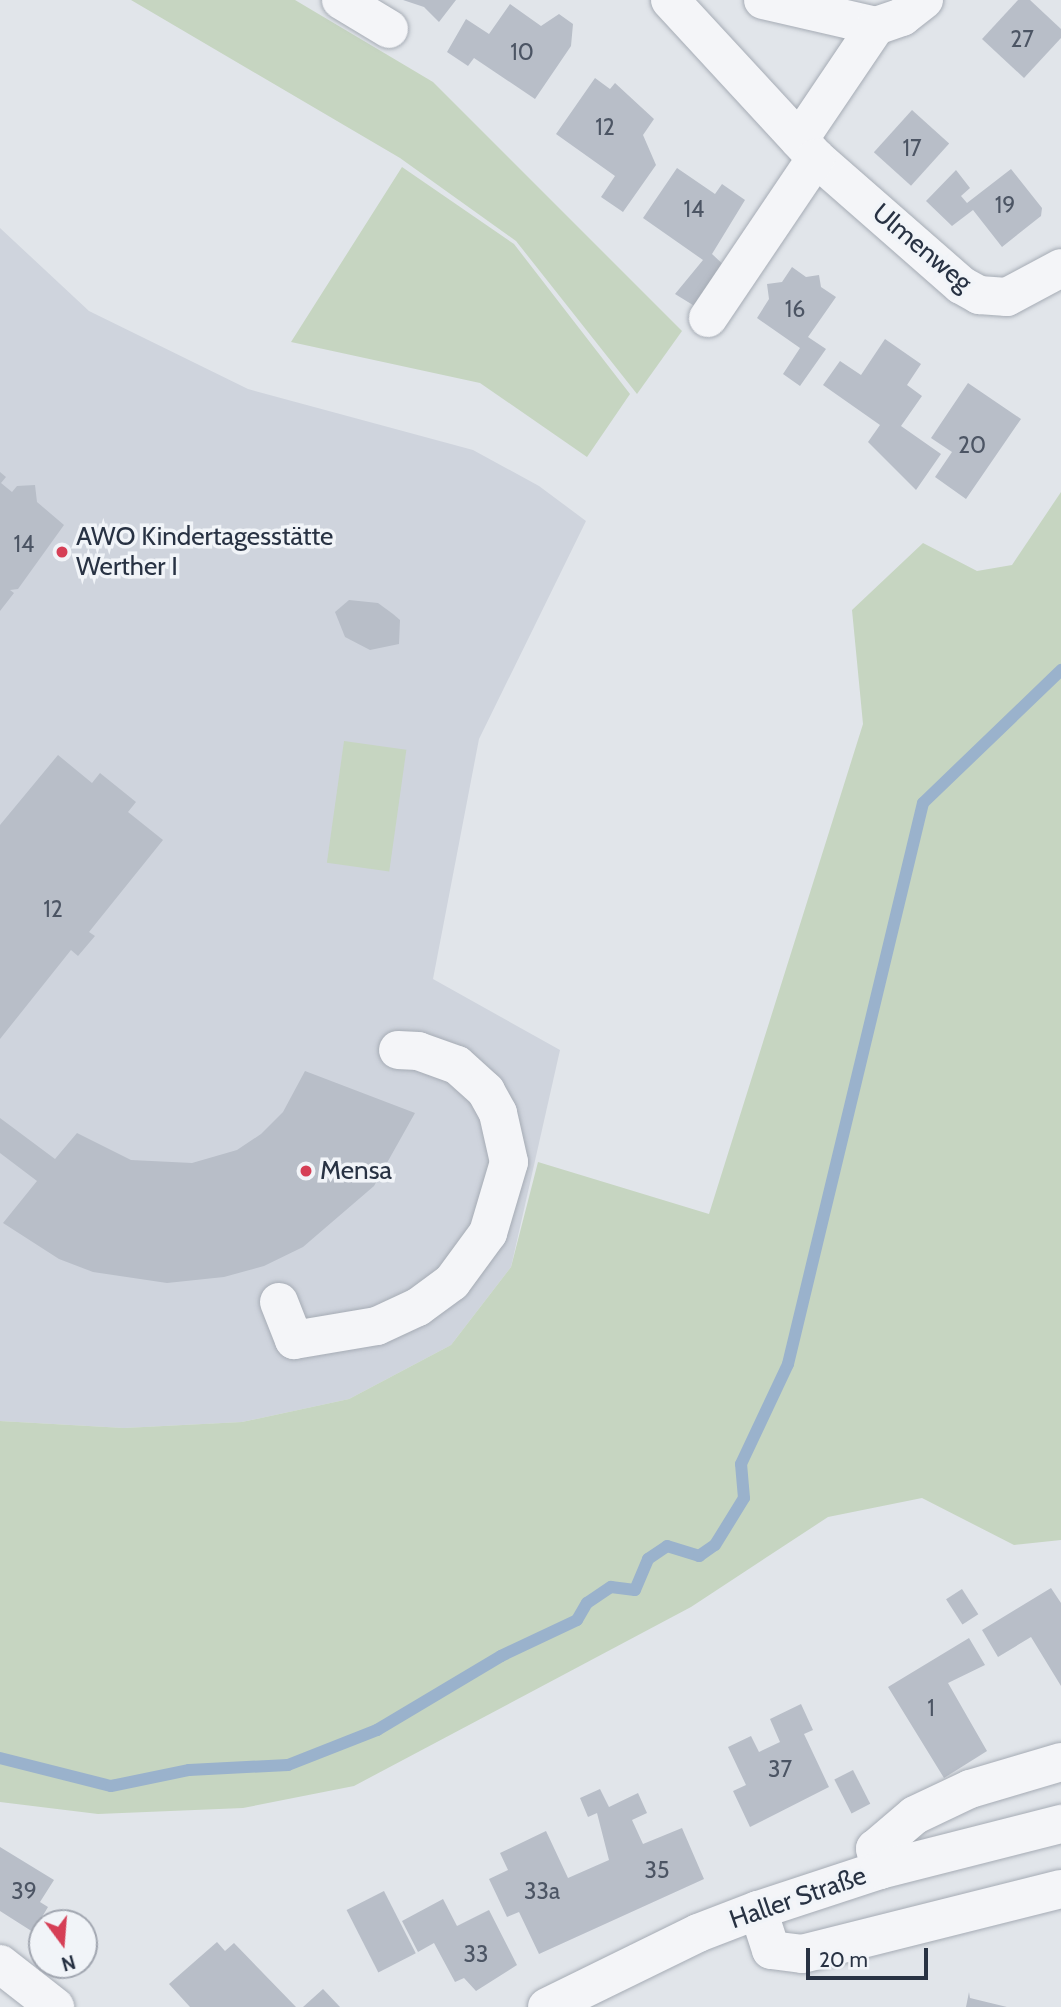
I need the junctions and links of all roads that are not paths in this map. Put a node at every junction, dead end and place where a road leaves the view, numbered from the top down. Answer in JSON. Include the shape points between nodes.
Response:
{"nodes":[{"id":1,"x":341,"y":0,"type":"edge"},
{"id":2,"x":670,"y":0,"type":"edge"},
{"id":3,"x":763,"y":0,"type":"edge"},
{"id":4,"x":924,"y":0,"type":"edge"},
{"id":5,"x":876,"y":26,"type":"junction"},
{"id":6,"x":389,"y":29,"type":"dead end"},
{"id":7,"x":807,"y":149,"type":"junction"},
{"id":8,"x":1061,"y":268,"type":"edge"},
{"id":9,"x":708,"y":317,"type":"dead end"},
{"id":10,"x":398,"y":1050,"type":"dead end"},
{"id":11,"x":279,"y":1302,"type":"dead end"},
{"id":12,"x":1061,"y":1762,"type":"edge"},
{"id":13,"x":1061,"y":1824,"type":"edge"},
{"id":14,"x":880,"y":1870,"type":"junction"},
{"id":15,"x":1061,"y":1889,"type":"edge"},
{"id":16,"x":758,"y":1910,"type":"junction"},
{"id":17,"x":0,"y":1964,"type":"edge"},
{"id":18,"x":55,"y":2007,"type":"edge"},
{"id":19,"x":547,"y":2007,"type":"edge"}],
"edges":[{"from":1,"to":6,"type":"street"},
{"from":2,"to":7,"type":"street","name":"Ulmenweg"},
{"from":3,"to":5,"type":"street"},
{"from":4,"to":5,"type":"street","via":[[902,17]]},
{"from":5,"to":7,"type":"street"},
{"from":7,"to":8,"type":"street","name":"Ulmenweg","via":[[979,295],[1007,297]]},
{"from":7,"to":9,"type":"street"},
{"from":10,"to":11,"type":"street","via":[[418,1051],[457,1065],[486,1091],[498,1113],[509,1162],[488,1233],[452,1282],[418,1307],[377,1326],[294,1340]]},
{"from":12,"to":14,"type":"street","via":[[970,1789],[915,1815],[875,1849]]},
{"from":13,"to":14,"type":"street","name":"Haller Straße"},
{"from":14,"to":16,"type":"street","name":"Haller Straße"},
{"from":15,"to":16,"type":"street","via":[[802,1954],[771,1950]]},
{"from":16,"to":19,"type":"street","name":"Haller Straße","via":[[698,1933]]},
{"from":17,"to":18,"type":"street"}]}
